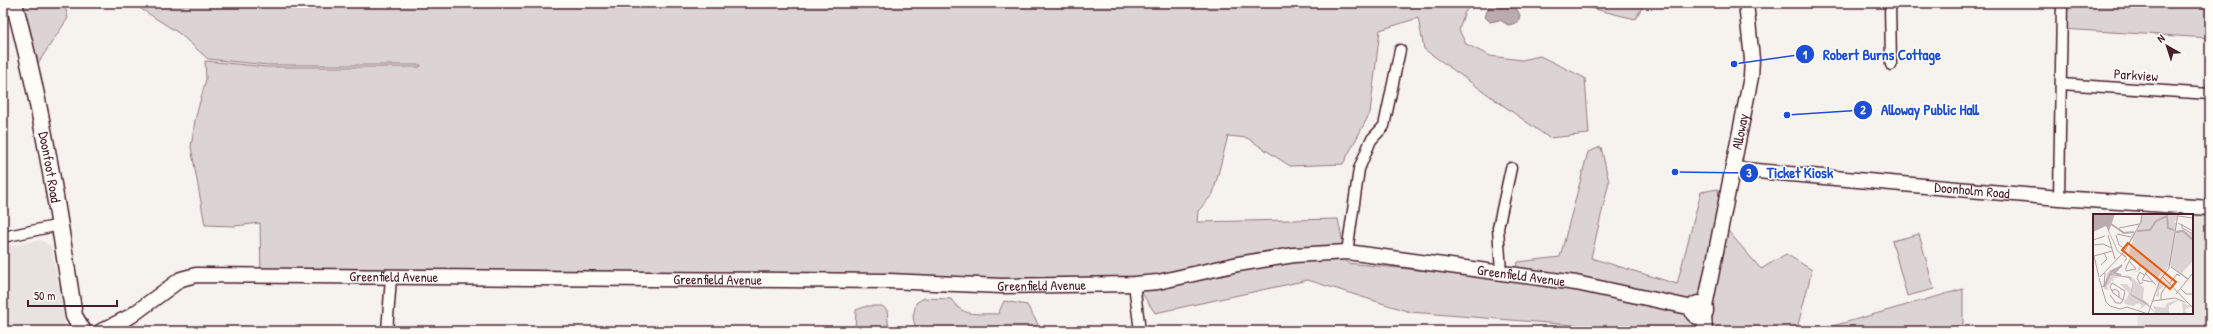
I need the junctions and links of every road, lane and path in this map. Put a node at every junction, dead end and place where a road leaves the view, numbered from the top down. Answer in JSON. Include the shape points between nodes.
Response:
{"nodes":[{"id":1,"x":14,"y":3,"type":"edge"},
{"id":2,"x":1746,"y":3,"type":"edge"},
{"id":3,"x":1890,"y":3,"type":"edge"},
{"id":4,"x":2062,"y":3,"type":"edge"},
{"id":5,"x":1400,"y":50,"type":"dead end"},
{"id":6,"x":1891,"y":65,"type":"dead end"},
{"id":7,"x":2061,"y":84,"type":"junction"},
{"id":8,"x":2210,"y":94,"type":"edge"},
{"id":9,"x":1511,"y":168,"type":"dead end"},
{"id":10,"x":1734,"y":169,"type":"junction"},
{"id":11,"x":2060,"y":198,"type":"junction"},
{"id":12,"x":2210,"y":208,"type":"edge"},
{"id":13,"x":60,"y":225,"type":"junction"},
{"id":14,"x":3,"y":237,"type":"edge"},
{"id":15,"x":1347,"y":252,"type":"junction"},
{"id":16,"x":1501,"y":272,"type":"junction"},
{"id":17,"x":391,"y":278,"type":"junction"},
{"id":18,"x":1134,"y":284,"type":"junction"},
{"id":19,"x":1701,"y":310,"type":"junction"},
{"id":20,"x":83,"y":331,"type":"edge"},
{"id":21,"x":101,"y":331,"type":"edge"},
{"id":22,"x":387,"y":331,"type":"edge"},
{"id":23,"x":1140,"y":331,"type":"edge"},
{"id":24,"x":1705,"y":331,"type":"edge"}],
"edges":[{"from":1,"to":13,"type":"main road","name":"Doonfoot Road","via":[[32,70]]},
{"from":2,"to":10,"type":"street","name":"Alloway","via":[[1752,59],[1751,77]]},
{"from":3,"to":6,"type":"street"},
{"from":4,"to":7,"type":"street"},
{"from":5,"to":15,"type":"street","via":[[1384,126],[1371,140],[1359,169]]},
{"from":7,"to":8,"type":"street","name":"Parkview"},
{"from":7,"to":11,"type":"street"},
{"from":9,"to":16,"type":"street","via":[[1498,228]]},
{"from":10,"to":11,"type":"street","name":"Doonholm Road"},
{"from":10,"to":19,"type":"street","name":"Alloway"},
{"from":11,"to":12,"type":"street","name":"Doonholm Road"},
{"from":13,"to":14,"type":"street"},
{"from":13,"to":20,"type":"main road","name":"Doonfoot Road","via":[[74,316]]},
{"from":15,"to":16,"type":"street","name":"Greenfield Avenue"},
{"from":15,"to":18,"type":"street","name":"Greenfield Avenue","via":[[1238,264],[1158,282]]},
{"from":16,"to":19,"type":"street","name":"Greenfield Avenue","via":[[1583,284]]},
{"from":17,"to":18,"type":"street","name":"Greenfield Avenue","via":[[889,281],[1001,286]]},
{"from":17,"to":21,"type":"street","name":"Greenfield Avenue","via":[[196,275],[181,279],[131,316]]},
{"from":17,"to":22,"type":"street"},
{"from":18,"to":23,"type":"street"},
{"from":19,"to":24,"type":"street","name":"Alloway"}]}
